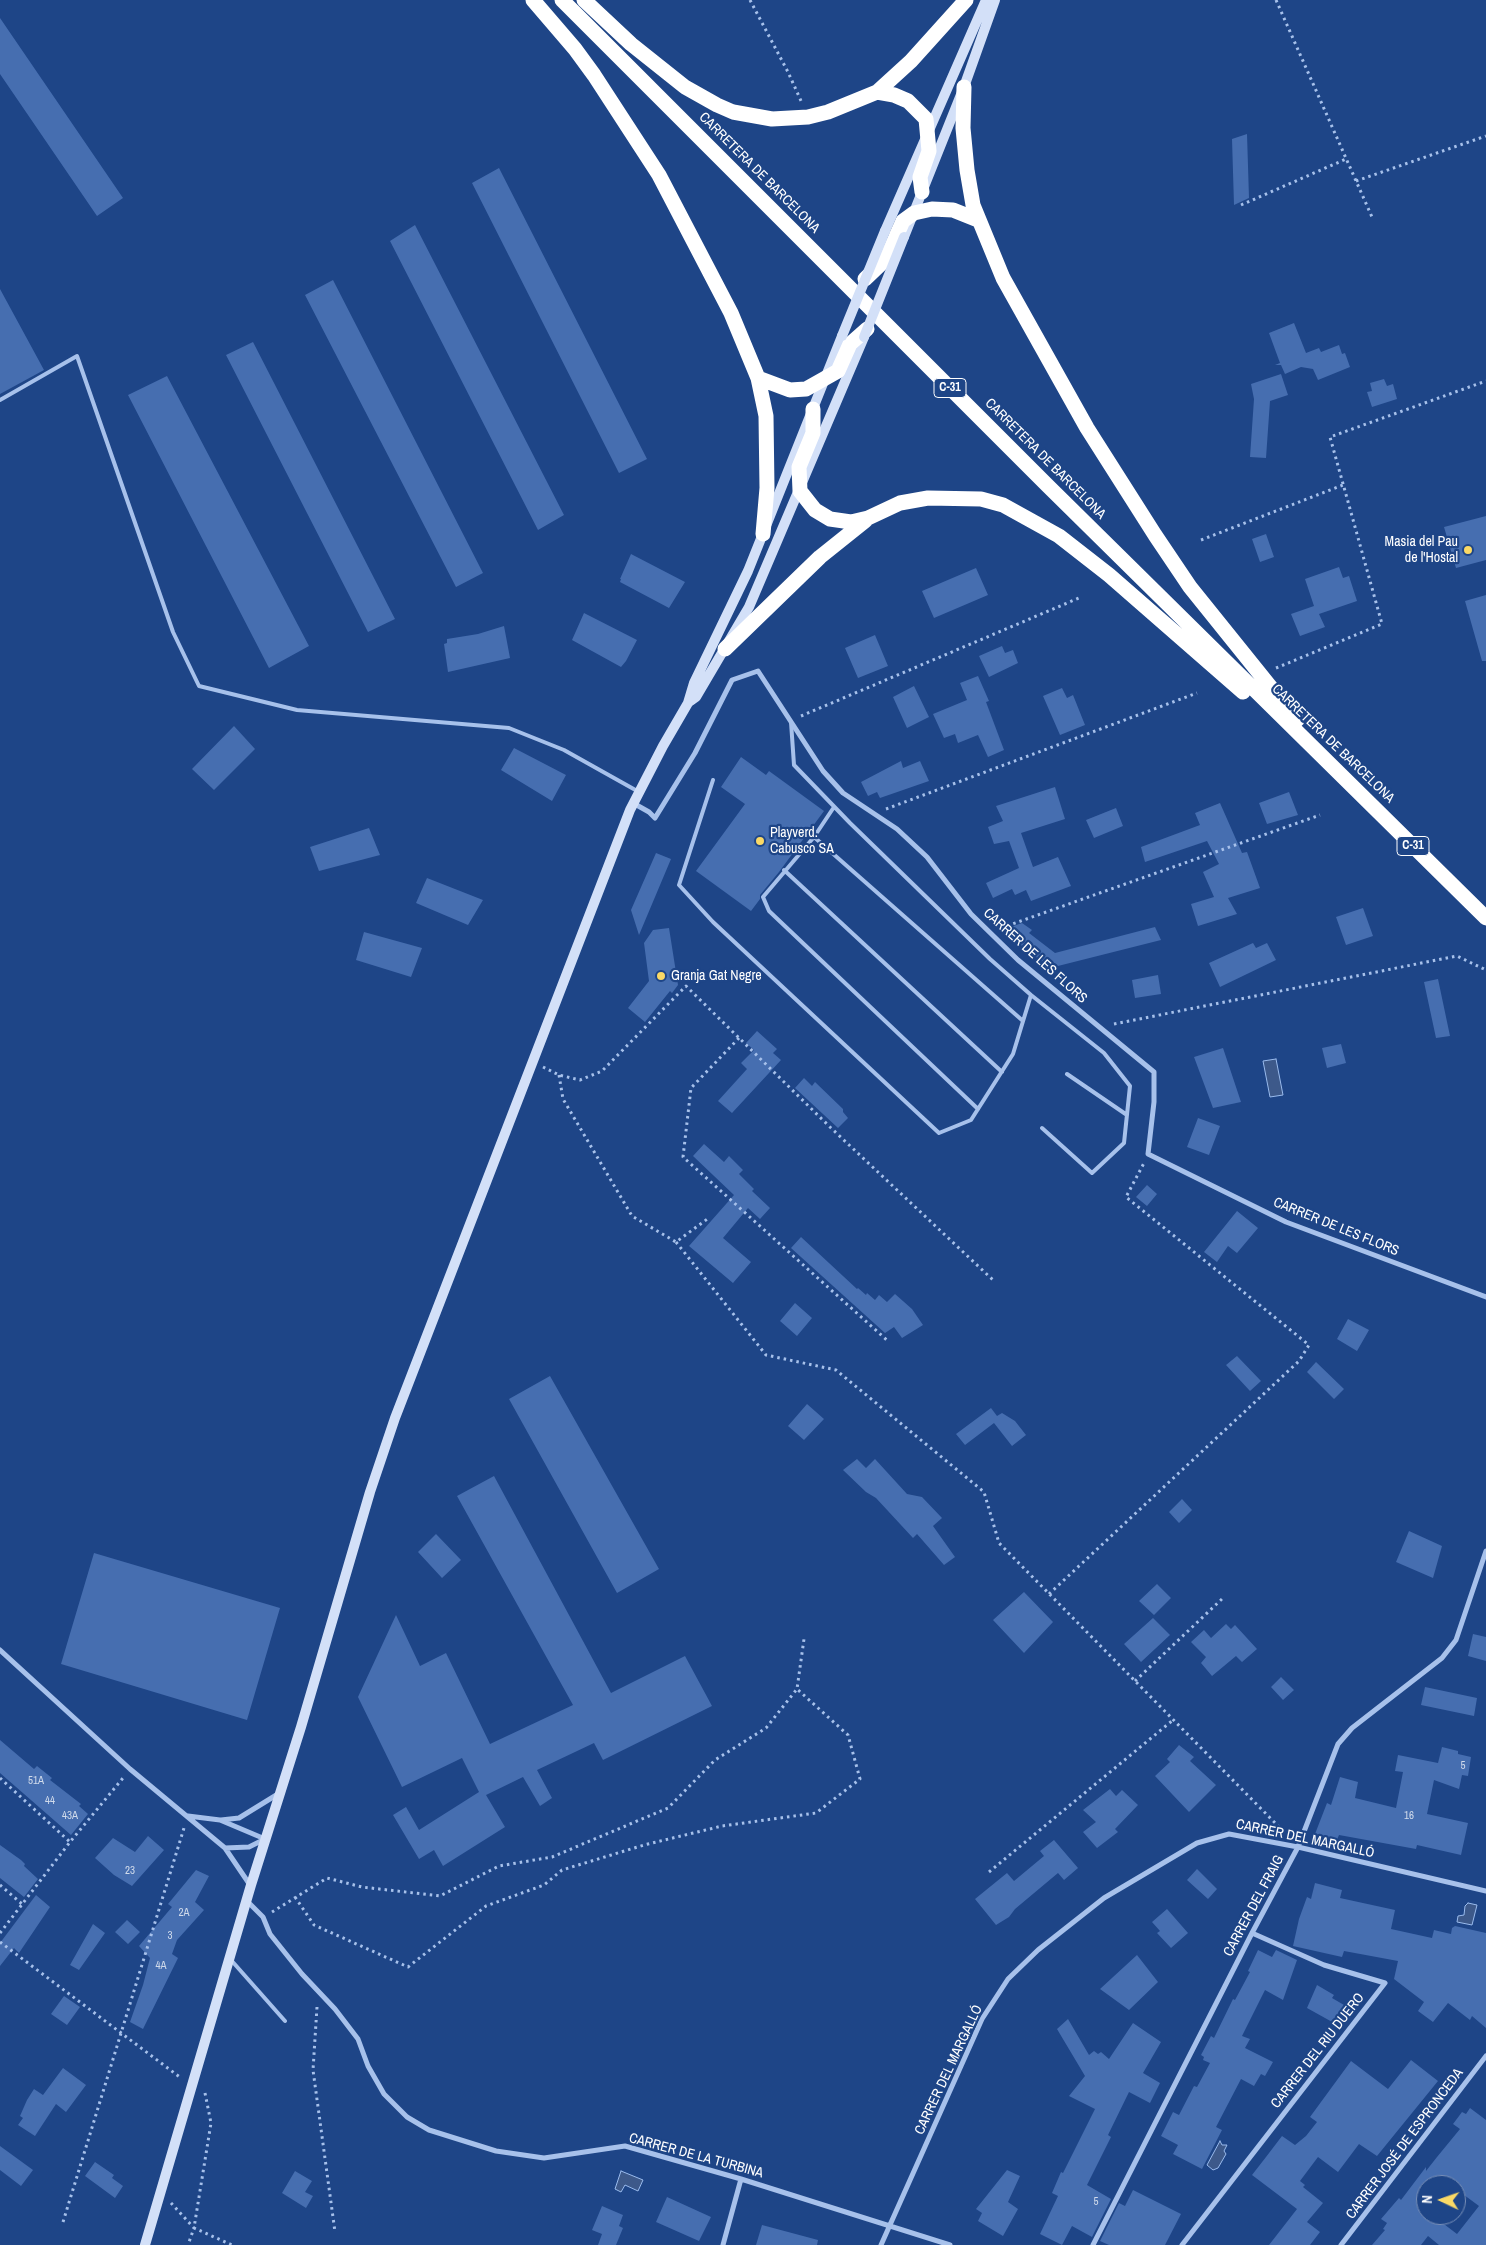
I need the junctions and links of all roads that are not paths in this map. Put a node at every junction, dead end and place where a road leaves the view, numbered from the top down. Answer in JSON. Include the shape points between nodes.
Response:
{"nodes":[{"id":1,"x":533,"y":0,"type":"edge"},
{"id":2,"x":562,"y":0,"type":"edge"},
{"id":3,"x":584,"y":0,"type":"edge"},
{"id":4,"x":966,"y":0,"type":"edge"},
{"id":5,"x":986,"y":0,"type":"edge"},
{"id":6,"x":995,"y":0,"type":"edge"},
{"id":7,"x":964,"y":87,"type":"junction"},
{"id":8,"x":877,"y":92,"type":"junction"},
{"id":9,"x":927,"y":131,"type":"junction"},
{"id":10,"x":922,"y":192,"type":"junction"},
{"id":11,"x":914,"y":213,"type":"junction"},
{"id":12,"x":978,"y":220,"type":"junction"},
{"id":13,"x":865,"y":279,"type":"junction"},
{"id":14,"x":866,"y":333,"type":"junction"},
{"id":15,"x":758,"y":378,"type":"junction"},
{"id":16,"x":824,"y":379,"type":"junction"},
{"id":17,"x":0,"y":400,"type":"edge"},
{"id":18,"x":813,"y":408,"type":"junction"},
{"id":19,"x":800,"y":491,"type":"junction"},
{"id":20,"x":868,"y":518,"type":"junction"},
{"id":21,"x":763,"y":534,"type":"junction"},
{"id":22,"x":724,"y":649,"type":"junction"},
{"id":23,"x":688,"y":702,"type":"junction"},
{"id":24,"x":791,"y":720,"type":"junction"},
{"id":25,"x":1339,"y":774,"type":"junction"},
{"id":26,"x":713,"y":780,"type":"dead end"},
{"id":27,"x":640,"y":792,"type":"junction"},
{"id":28,"x":633,"y":804,"type":"junction"},
{"id":29,"x":834,"y":807,"type":"junction"},
{"id":30,"x":814,"y":837,"type":"junction"},
{"id":31,"x":784,"y":870,"type":"junction"},
{"id":32,"x":1486,"y":918,"type":"edge"},
{"id":33,"x":1030,"y":995,"type":"junction"},
{"id":34,"x":1023,"y":1021,"type":"junction"},
{"id":35,"x":1002,"y":1072,"type":"junction"},
{"id":36,"x":1067,"y":1074,"type":"dead end"},
{"id":37,"x":978,"y":1109,"type":"junction"},
{"id":38,"x":1127,"y":1115,"type":"junction"},
{"id":39,"x":1042,"y":1128,"type":"dead end"},
{"id":40,"x":1486,"y":1297,"type":"edge"},
{"id":41,"x":1486,"y":1551,"type":"edge"},
{"id":42,"x":0,"y":1650,"type":"edge"},
{"id":43,"x":279,"y":1794,"type":"junction"},
{"id":44,"x":187,"y":1816,"type":"junction"},
{"id":45,"x":220,"y":1820,"type":"junction"},
{"id":46,"x":266,"y":1839,"type":"junction"},
{"id":47,"x":1298,"y":1847,"type":"junction"},
{"id":48,"x":225,"y":1848,"type":"junction"},
{"id":49,"x":251,"y":1886,"type":"junction"},
{"id":50,"x":1486,"y":1891,"type":"edge"},
{"id":51,"x":247,"y":1901,"type":"junction"},
{"id":52,"x":1252,"y":1933,"type":"junction"},
{"id":53,"x":230,"y":1958,"type":"junction"},
{"id":54,"x":285,"y":2021,"type":"dead end"},
{"id":55,"x":1486,"y":2056,"type":"edge"},
{"id":56,"x":741,"y":2179,"type":"junction"},
{"id":57,"x":892,"y":2225,"type":"junction"},
{"id":58,"x":145,"y":2245,"type":"edge"},
{"id":59,"x":723,"y":2245,"type":"edge"},
{"id":60,"x":881,"y":2245,"type":"edge"},
{"id":61,"x":950,"y":2245,"type":"edge"},
{"id":62,"x":1093,"y":2245,"type":"edge"},
{"id":63,"x":1182,"y":2245,"type":"edge"},
{"id":64,"x":1341,"y":2245,"type":"edge"}],
"edges":[{"from":1,"to":15,"type":"highway","via":[[589,68],[659,175],[732,313]]},
{"from":2,"to":25,"type":"highway","name":"CARRETERA DE BARCELONA","number":"C-31"},
{"from":3,"to":8,"type":"highway","via":[[685,87],[733,112],[772,119],[808,117]]},
{"from":4,"to":8,"type":"highway","via":[[911,61]]},
{"from":5,"to":9,"type":"street"},
{"from":6,"to":7,"type":"street"},
{"from":7,"to":10,"type":"street"},
{"from":7,"to":12,"type":"highway","via":[[966,170]]},
{"from":8,"to":9,"type":"highway","via":[[908,102],[926,118]]},
{"from":9,"to":10,"type":"highway","via":[[929,151],[920,177]]},
{"from":9,"to":13,"type":"street","bridge":true},
{"from":10,"to":11,"type":"street"},
{"from":11,"to":12,"type":"highway","via":[[932,209],[953,210]]},
{"from":11,"to":13,"type":"highway","via":[[903,221],[886,259]]},
{"from":11,"to":14,"type":"street","bridge":true},
{"from":12,"to":25,"type":"highway","via":[[1032,334],[1155,535],[1190,588]]},
{"from":13,"to":16,"type":"street","bridge":true},
{"from":14,"to":16,"type":"highway","via":[[850,344],[838,371]]},
{"from":14,"to":19,"type":"street"},
{"from":15,"to":16,"type":"highway","via":[[790,390],[806,389]]},
{"from":15,"to":21,"type":"highway","via":[[766,416],[768,457]]},
{"from":16,"to":18,"type":"street"},
{"from":17,"to":27,"type":"lane","via":[[77,356],[173,632],[199,686],[297,710],[509,728],[564,750]]},
{"from":18,"to":19,"type":"highway","via":[[813,432],[799,467]]},
{"from":18,"to":21,"type":"street"},
{"from":19,"to":20,"type":"highway","via":[[815,510],[830,519],[851,522]]},
{"from":19,"to":22,"type":"street","via":[[749,606]]},
{"from":20,"to":22,"type":"highway","via":[[820,557]]},
{"from":20,"to":25,"type":"highway","via":[[900,503],[955,497],[981,498],[1025,516],[1059,536],[1109,575]]},
{"from":21,"to":23,"type":"street"},
{"from":22,"to":23,"type":"street","via":[[696,697]]},
{"from":23,"to":27,"type":"street"},
{"from":24,"to":28,"type":"street","name":"CARRER DE LES FLORS","via":[[758,671],[732,680],[695,752],[655,818]]},
{"from":24,"to":29,"type":"lane","via":[[794,766]]},
{"from":24,"to":40,"type":"street","name":"CARRER DE LES FLORS","via":[[823,770],[843,792],[897,829],[927,857],[971,914],[1018,960],[1154,1072],[1148,1154],[1286,1222]]},
{"from":25,"to":32,"type":"highway","name":"CARRETERA DE BARCELONA","number":"C-31"},
{"from":26,"to":37,"type":"lane","via":[[679,885],[713,922],[939,1133],[971,1120]]},
{"from":27,"to":28,"type":"street"},
{"from":28,"to":43,"type":"street","via":[[395,1418]]},
{"from":29,"to":30,"type":"lane"},
{"from":29,"to":33,"type":"lane"},
{"from":30,"to":31,"type":"lane"},
{"from":30,"to":34,"type":"lane"},
{"from":31,"to":35,"type":"lane"},
{"from":31,"to":37,"type":"lane","via":[[763,897],[769,911]]},
{"from":33,"to":34,"type":"lane"},
{"from":33,"to":38,"type":"lane","via":[[1104,1053],[1130,1086]]},
{"from":34,"to":35,"type":"lane","via":[[1013,1054]]},
{"from":35,"to":37,"type":"lane"},
{"from":36,"to":38,"type":"lane"},
{"from":38,"to":39,"type":"lane","via":[[1124,1143],[1092,1173]]},
{"from":41,"to":47,"type":"street","name":"CARRER DEL FRAIG","via":[[1456,1640],[1442,1658],[1352,1728],[1338,1744]]},
{"from":42,"to":44,"type":"street","via":[[130,1769]]},
{"from":43,"to":45,"type":"street","via":[[239,1818]]},
{"from":43,"to":46,"type":"street"},
{"from":44,"to":45,"type":"street"},
{"from":44,"to":48,"type":"street"},
{"from":45,"to":46,"type":"street"},
{"from":46,"to":48,"type":"street","via":[[249,1847]]},
{"from":46,"to":49,"type":"street"},
{"from":47,"to":50,"type":"street","name":"CARRER DEL MARGALLÓ"},
{"from":47,"to":52,"type":"street","name":"CARRER DEL FRAIG"},
{"from":47,"to":57,"type":"street","name":"CARRER DEL MARGALLÓ","via":[[1229,1834],[1197,1843],[1104,1898],[1038,1950],[1008,1979],[982,2019]]},
{"from":48,"to":49,"type":"street"},
{"from":49,"to":51,"type":"street"},
{"from":51,"to":53,"type":"street"},
{"from":51,"to":56,"type":"street","name":"CARRER DE LA TURBINA","via":[[263,1917],[270,1934],[358,2039],[384,2094],[407,2117],[429,2130],[496,2151],[544,2158],[625,2146]]},
{"from":52,"to":62,"type":"street","name":"CARRER DEL FRAIG"},
{"from":52,"to":63,"type":"street","name":"CARRER DEL RIU DUERO","via":[[1324,1965],[1384,1983]]},
{"from":53,"to":54,"type":"lane"},
{"from":53,"to":58,"type":"street"},
{"from":55,"to":64,"type":"street","name":"CARRER JOSÉ DE ESPRONCEDA"},
{"from":56,"to":57,"type":"street","name":"CARRER DE LA TURBINA"},
{"from":56,"to":59,"type":"street"},
{"from":57,"to":60,"type":"street","name":"CARRER DEL MARGALLÓ"},
{"from":57,"to":61,"type":"street","name":"CARRER DE LA TURBINA"}]}
